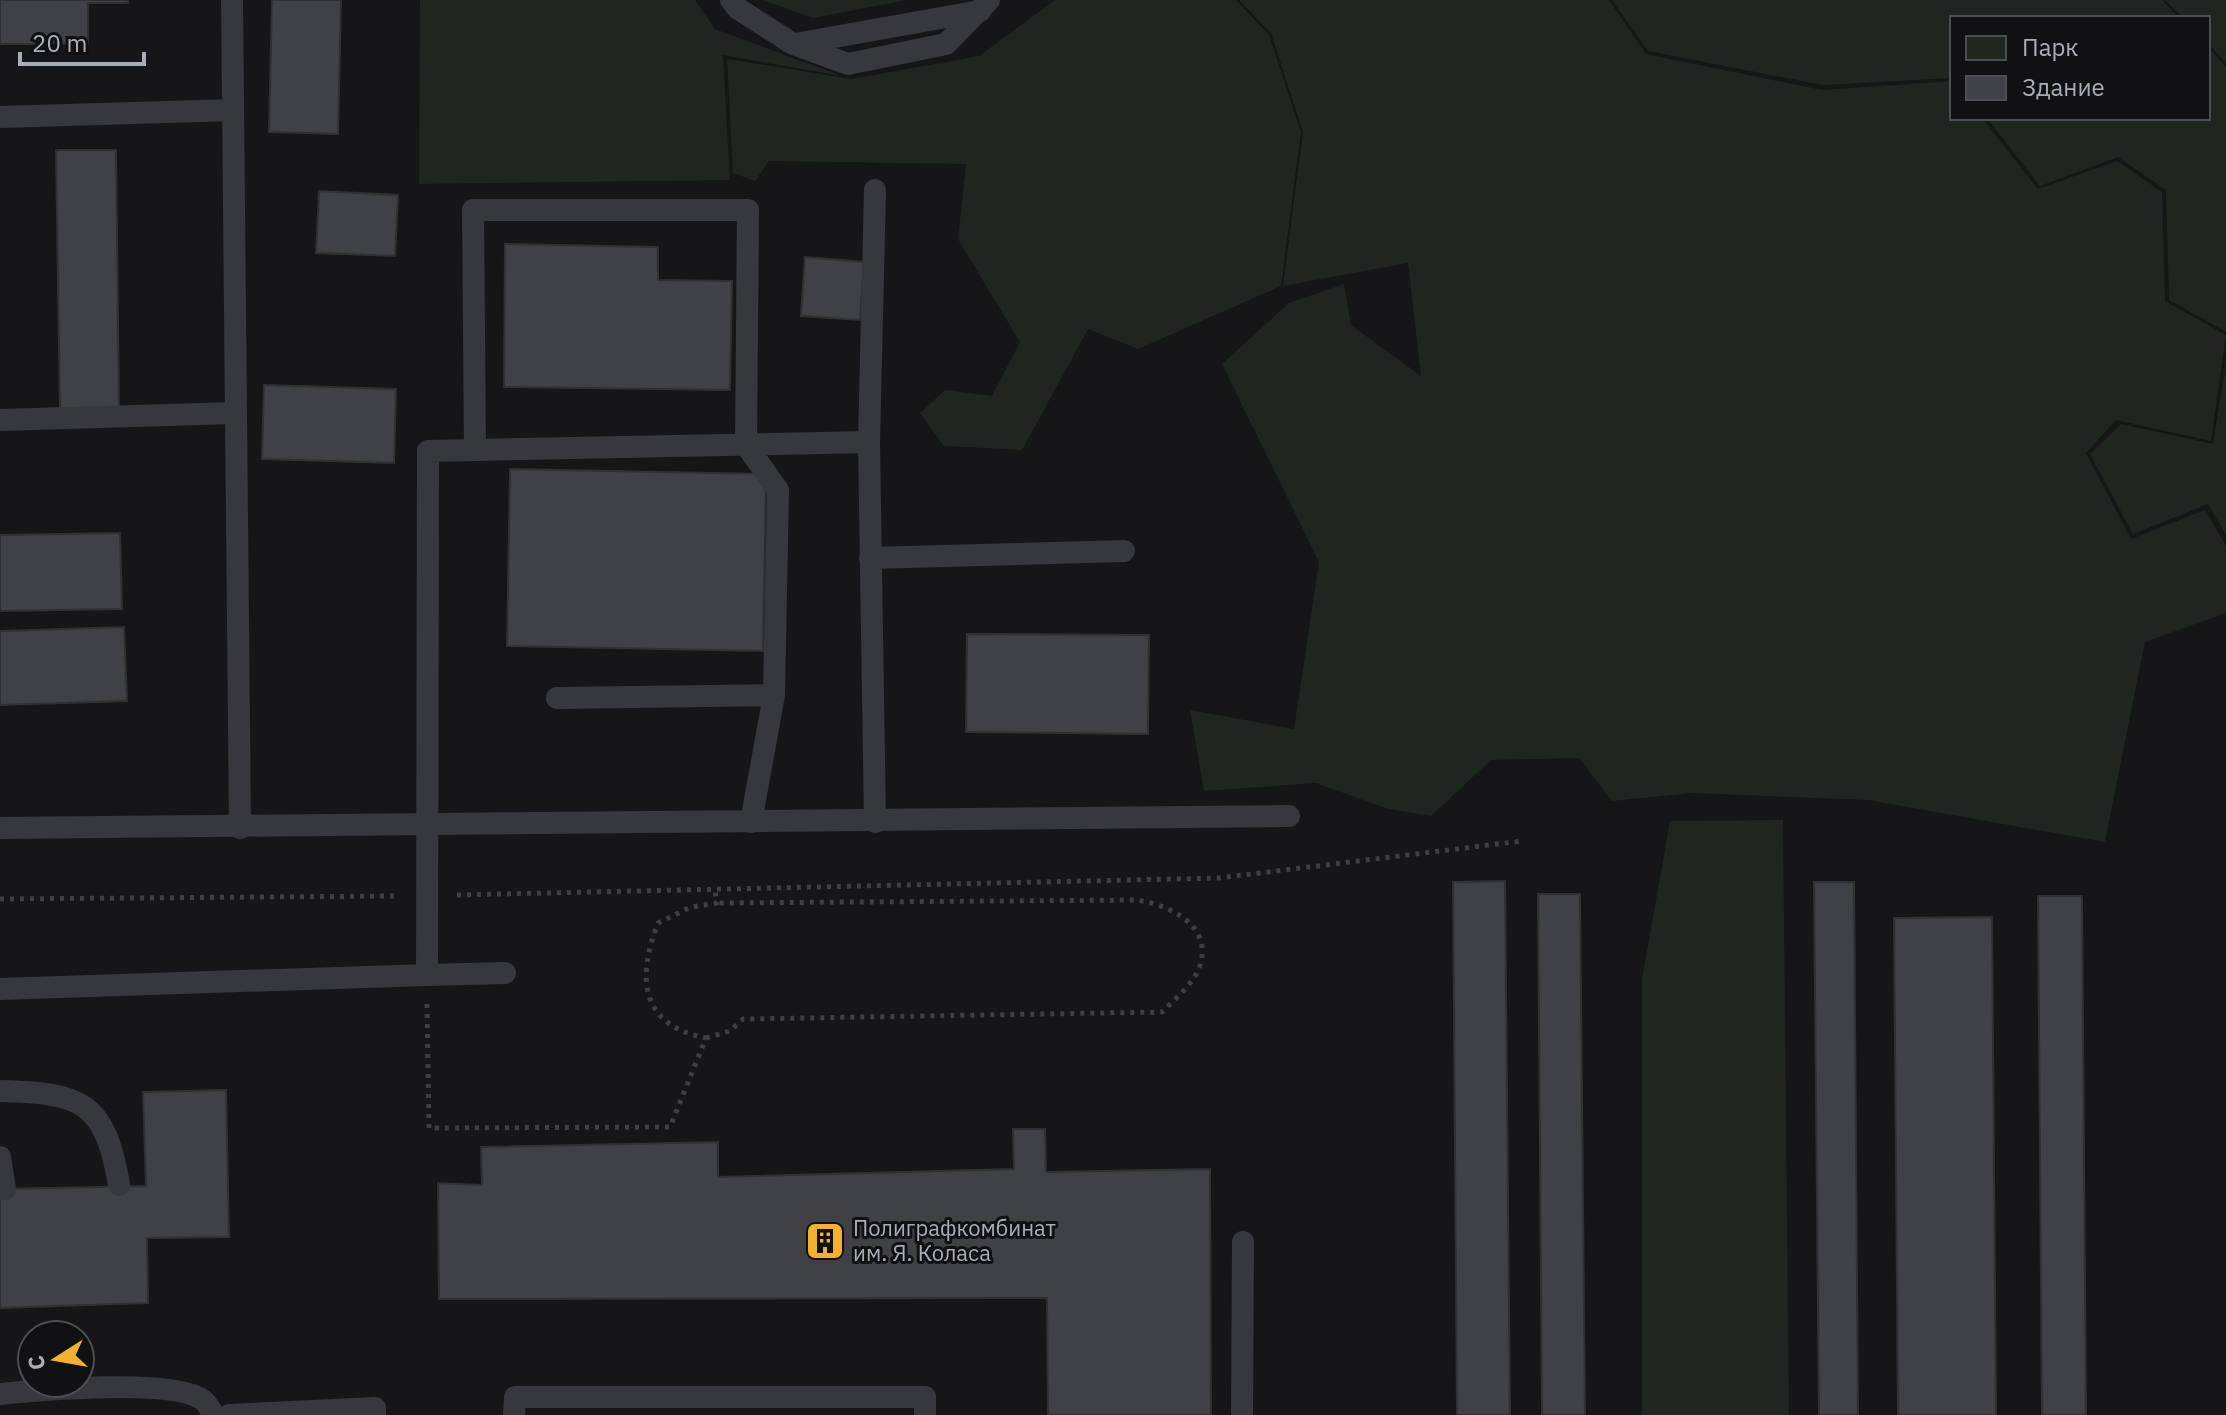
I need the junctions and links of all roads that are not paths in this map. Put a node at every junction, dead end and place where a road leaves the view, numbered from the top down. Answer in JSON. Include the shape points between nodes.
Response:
{"nodes":[{"id":1,"x":232,"y":0,"type":"edge"},
{"id":2,"x":731,"y":0,"type":"edge"},
{"id":3,"x":984,"y":5,"type":"edge"},
{"id":4,"x":233,"y":110,"type":"junction"},
{"id":5,"x":0,"y":117,"type":"edge"},
{"id":6,"x":875,"y":190,"type":"dead end"},
{"id":7,"x":235,"y":413,"type":"junction"},
{"id":8,"x":0,"y":420,"type":"edge"},
{"id":9,"x":869,"y":442,"type":"junction"},
{"id":10,"x":746,"y":445,"type":"junction"},
{"id":11,"x":475,"y":450,"type":"junction"},
{"id":12,"x":1124,"y":551,"type":"dead end"},
{"id":13,"x":870,"y":558,"type":"junction"},
{"id":14,"x":774,"y":695,"type":"junction"},
{"id":15,"x":557,"y":698,"type":"dead end"},
{"id":16,"x":1289,"y":816,"type":"dead end"},
{"id":17,"x":751,"y":822,"type":"junction"},
{"id":18,"x":875,"y":822,"type":"junction"},
{"id":19,"x":425,"y":823,"type":"junction"},
{"id":20,"x":0,"y":828,"type":"edge"},
{"id":21,"x":240,"y":828,"type":"junction"},
{"id":22,"x":505,"y":973,"type":"dead end"},
{"id":23,"x":427,"y":975,"type":"junction"},
{"id":24,"x":0,"y":989,"type":"edge"},
{"id":25,"x":0,"y":1091,"type":"edge"},
{"id":26,"x":0,"y":1157,"type":"edge"},
{"id":27,"x":119,"y":1185,"type":"dead end"},
{"id":28,"x":5,"y":1189,"type":"dead end"},
{"id":29,"x":1243,"y":1242,"type":"dead end"},
{"id":30,"x":0,"y":1394,"type":"edge"},
{"id":31,"x":651,"y":1406,"type":"edge"},
{"id":32,"x":214,"y":1415,"type":"edge"},
{"id":33,"x":229,"y":1415,"type":"edge"},
{"id":34,"x":375,"y":1415,"type":"edge"},
{"id":35,"x":514,"y":1415,"type":"edge"},
{"id":36,"x":925,"y":1415,"type":"edge"},
{"id":37,"x":1242,"y":1415,"type":"edge"}],
"edges":[{"from":1,"to":4,"type":"lane"},
{"from":2,"to":3,"type":"lane","via":[[793,44],[848,64],[946,44]]},
{"from":4,"to":5,"type":"lane"},
{"from":4,"to":7,"type":"lane"},
{"from":6,"to":9,"type":"lane"},
{"from":7,"to":8,"type":"lane"},
{"from":7,"to":21,"type":"lane"},
{"from":9,"to":10,"type":"lane"},
{"from":9,"to":13,"type":"lane"},
{"from":10,"to":11,"type":"lane"},
{"from":10,"to":11,"type":"lane","via":[[748,210],[473,210]]},
{"from":10,"to":14,"type":"lane","via":[[778,490]]},
{"from":11,"to":19,"type":"lane","via":[[428,451]]},
{"from":12,"to":13,"type":"lane"},
{"from":13,"to":18,"type":"lane"},
{"from":14,"to":15,"type":"lane"},
{"from":14,"to":17,"type":"lane"},
{"from":16,"to":18,"type":"lane"},
{"from":17,"to":18,"type":"lane"},
{"from":17,"to":19,"type":"lane"},
{"from":19,"to":21,"type":"lane"},
{"from":19,"to":23,"type":"lane"},
{"from":20,"to":21,"type":"lane"},
{"from":22,"to":23,"type":"lane"},
{"from":23,"to":24,"type":"lane"},
{"from":25,"to":27,"type":"lane","via":[[55,1092],[82,1104],[107,1137]]},
{"from":26,"to":28,"type":"lane"},
{"from":29,"to":37,"type":"lane"},
{"from":30,"to":32,"type":"lane","via":[[61,1388],[173,1390],[203,1400]]},
{"from":31,"to":35,"type":"lane","via":[[515,1397]]},
{"from":31,"to":36,"type":"lane","via":[[925,1397]]},
{"from":33,"to":34,"type":"lane","via":[[375,1408]]}]}
